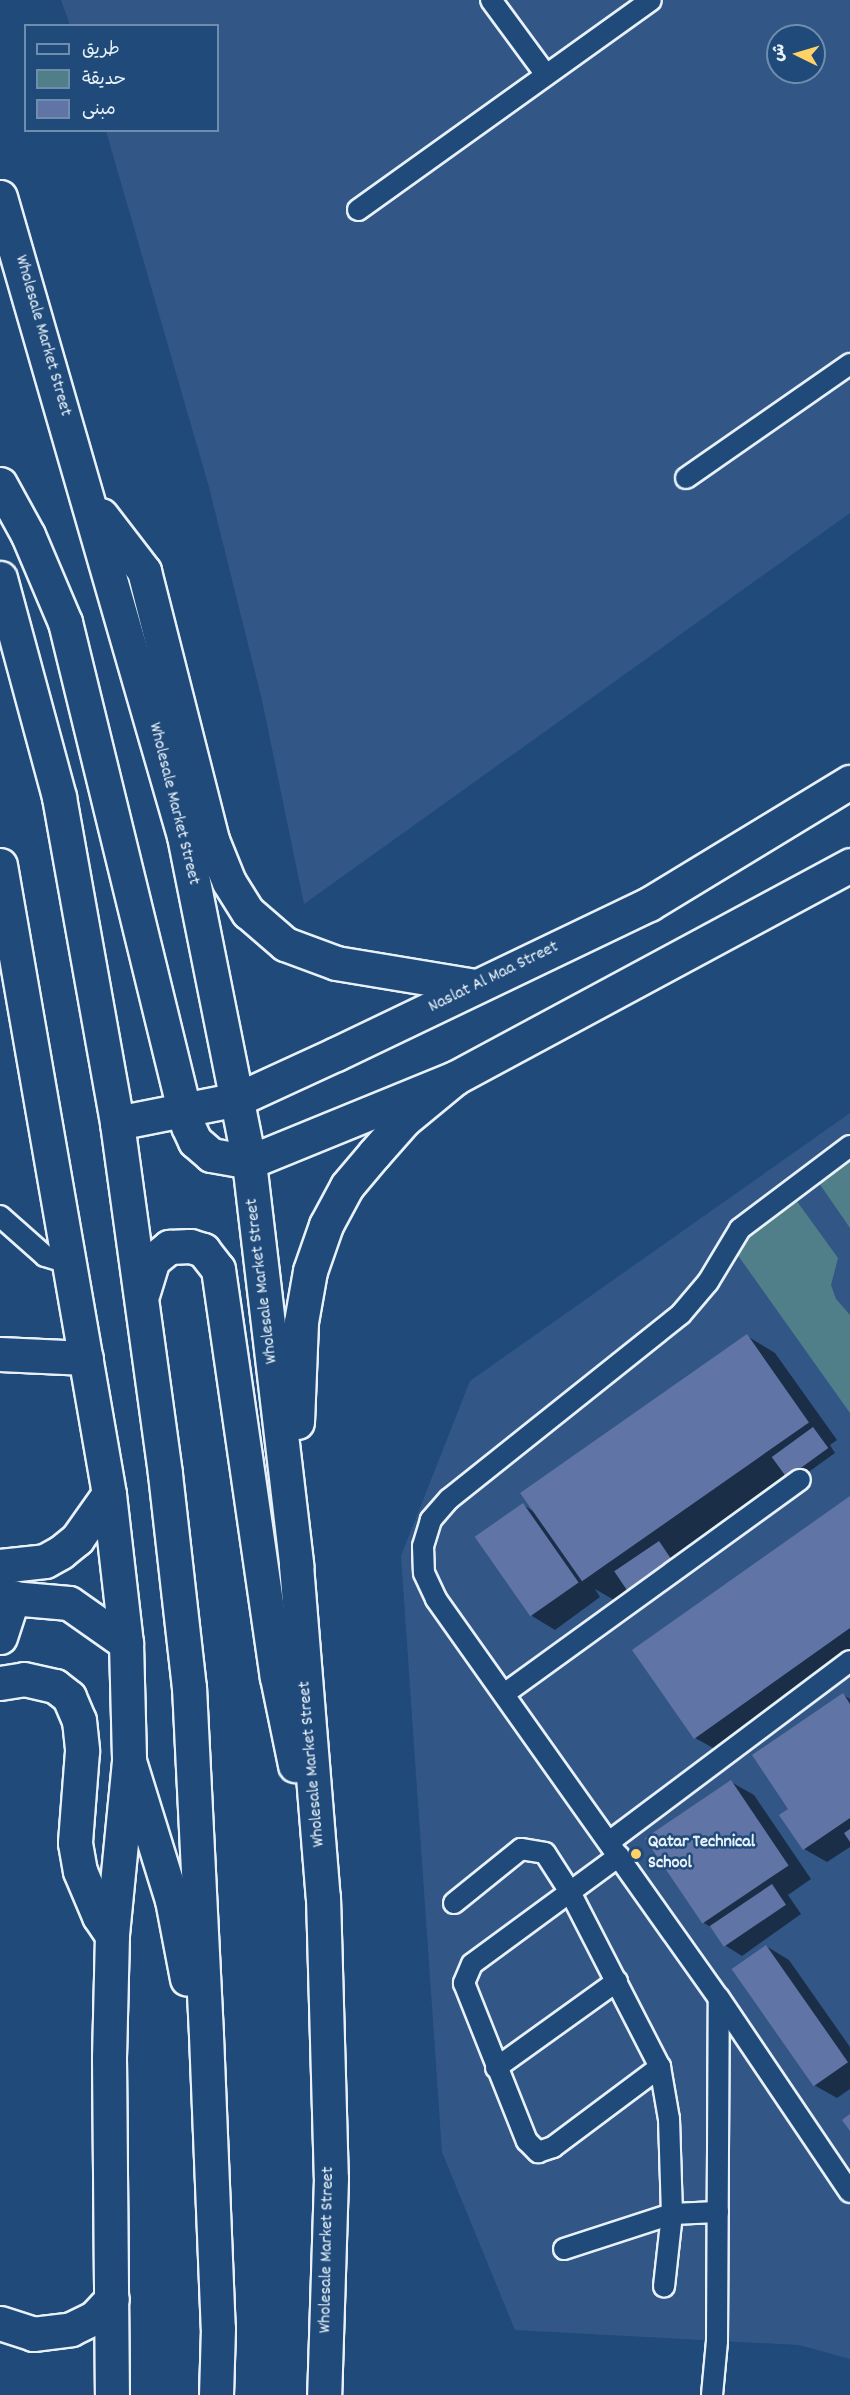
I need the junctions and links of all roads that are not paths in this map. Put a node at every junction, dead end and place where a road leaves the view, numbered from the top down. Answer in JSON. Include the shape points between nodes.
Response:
{"nodes":[{"id":1,"x":491,"y":0,"type":"edge"},
{"id":2,"x":651,"y":0,"type":"edge"},
{"id":3,"x":546,"y":75,"type":"junction"},
{"id":4,"x":0,"y":197,"type":"edge"},
{"id":5,"x":358,"y":210,"type":"dead end"},
{"id":6,"x":850,"y":364,"type":"edge"},
{"id":7,"x":686,"y":478,"type":"dead end"},
{"id":8,"x":0,"y":484,"type":"edge"},
{"id":9,"x":88,"y":499,"type":"junction"},
{"id":10,"x":0,"y":578,"type":"edge"},
{"id":11,"x":850,"y":782,"type":"edge"},
{"id":12,"x":0,"y":865,"type":"edge"},
{"id":13,"x":850,"y":865,"type":"edge"},
{"id":14,"x":8,"y":964,"type":"edge"},
{"id":15,"x":476,"y":986,"type":"junction"},
{"id":16,"x":455,"y":1078,"type":"junction"},
{"id":17,"x":238,"y":1099,"type":"junction"},
{"id":18,"x":183,"y":1109,"type":"junction"},
{"id":19,"x":117,"y":1122,"type":"junction"},
{"id":20,"x":850,"y":1146,"type":"edge"},
{"id":21,"x":249,"y":1161,"type":"junction"},
{"id":22,"x":0,"y":1216,"type":"edge"},
{"id":23,"x":68,"y":1263,"type":"junction"},
{"id":24,"x":143,"y":1292,"type":"junction"},
{"id":25,"x":0,"y":1354,"type":"edge"},
{"id":26,"x":86,"y":1358,"type":"junction"},
{"id":27,"x":800,"y":1480,"type":"dead end"},
{"id":28,"x":109,"y":1494,"type":"junction"},
{"id":29,"x":296,"y":1565,"type":"junction"},
{"id":30,"x":0,"y":1566,"type":"edge"},
{"id":31,"x":7,"y":1597,"type":"edge"},
{"id":32,"x":0,"y":1637,"type":"edge"},
{"id":33,"x":126,"y":1643,"type":"junction"},
{"id":34,"x":850,"y":1661,"type":"edge"},
{"id":35,"x":0,"y":1683,"type":"edge"},
{"id":36,"x":504,"y":1694,"type":"junction"},
{"id":37,"x":129,"y":1761,"type":"junction"},
{"id":38,"x":614,"y":1849,"type":"junction"},
{"id":39,"x":570,"y":1892,"type":"junction"},
{"id":40,"x":323,"y":1897,"type":"junction"},
{"id":41,"x":454,"y":1903,"type":"dead end"},
{"id":42,"x":112,"y":1935,"type":"junction"},
{"id":43,"x":617,"y":1981,"type":"junction"},
{"id":44,"x":719,"y":1998,"type":"junction"},
{"id":45,"x":206,"y":2035,"type":"junction"},
{"id":46,"x":660,"y":2067,"type":"junction"},
{"id":47,"x":496,"y":2068,"type":"junction"},
{"id":48,"x":850,"y":2192,"type":"edge"},
{"id":49,"x":718,"y":2212,"type":"junction"},
{"id":50,"x":672,"y":2214,"type":"junction"},
{"id":51,"x":564,"y":2249,"type":"dead end"},
{"id":52,"x":664,"y":2287,"type":"dead end"},
{"id":53,"x":112,"y":2299,"type":"junction"},
{"id":54,"x":0,"y":2324,"type":"edge"},
{"id":55,"x":112,"y":2395,"type":"edge"},
{"id":56,"x":216,"y":2395,"type":"edge"},
{"id":57,"x":324,"y":2395,"type":"edge"},
{"id":58,"x":712,"y":2395,"type":"edge"}],
"edges":[{"from":1,"to":3,"type":"lane"},
{"from":2,"to":3,"type":"lane"},
{"from":3,"to":5,"type":"lane"},
{"from":4,"to":9,"type":"main road","name":"Wholesale Market Street"},
{"from":6,"to":7,"type":"lane"},
{"from":8,"to":18,"type":"main road","via":[[33,546],[65,621]]},
{"from":9,"to":15,"type":"main road","via":[[144,571],[212,840],[229,882],[248,912],[285,944],[336,963]]},
{"from":9,"to":17,"type":"main road","name":"Wholesale Market Street","via":[[184,836]]},
{"from":10,"to":19,"type":"main road","via":[[59,797]]},
{"from":11,"to":15,"type":"main road","name":"Naslat Al Maa Street","via":[[649,904]]},
{"from":12,"to":14,"type":"main road"},
{"from":13,"to":16,"type":"main road"},
{"from":14,"to":23,"type":"main road"},
{"from":15,"to":17,"type":"main road","name":"Naslat Al Maa Street"},
{"from":16,"to":21,"type":"main road"},
{"from":16,"to":29,"type":"main road","via":[[404,1120],[347,1186],[310,1271],[297,1375]]},
{"from":17,"to":18,"type":"main road","name":"Naslat Al Maa Street"},
{"from":17,"to":21,"type":"main road","name":"Wholesale Market Street"},
{"from":18,"to":19,"type":"main road","name":"Naslat Al Maa Street"},
{"from":18,"to":21,"type":"main road","via":[[191,1134],[205,1151],[224,1160]]},
{"from":19,"to":24,"type":"main road"},
{"from":20,"to":36,"type":"lane","via":[[740,1229],[702,1291],[681,1314],[449,1499],[431,1520],[423,1546],[424,1574],[436,1599]]},
{"from":21,"to":29,"type":"main road","name":"Wholesale Market Street"},
{"from":22,"to":23,"type":"lane","via":[[45,1256]]},
{"from":23,"to":26,"type":"main road"},
{"from":24,"to":40,"type":"main road","via":[[153,1260],[169,1247],[203,1250],[218,1269],[277,1677]]},
{"from":24,"to":45,"type":"main road","via":[[189,1687]]},
{"from":25,"to":26,"type":"main road"},
{"from":26,"to":28,"type":"main road"},
{"from":27,"to":36,"type":"lane"},
{"from":28,"to":30,"type":"main road","via":[[77,1539],[62,1552],[45,1561]]},
{"from":28,"to":33,"type":"main road"},
{"from":29,"to":40,"type":"main road","name":"Wholesale Market Street"},
{"from":31,"to":32,"type":"main road"},
{"from":31,"to":33,"type":"main road","via":[[69,1603]]},
{"from":33,"to":37,"type":"main road"},
{"from":34,"to":38,"type":"lane"},
{"from":35,"to":42,"type":"main road","via":[[24,1679],[55,1686],[69,1697],[80,1720],[82,1750],[75,1843],[80,1871],[99,1916]]},
{"from":36,"to":38,"type":"lane"},
{"from":37,"to":42,"type":"main road"},
{"from":37,"to":45,"type":"main road","via":[[172,1900],[185,1971]]},
{"from":38,"to":39,"type":"lane"},
{"from":38,"to":44,"type":"lane"},
{"from":39,"to":41,"type":"lane","via":[[545,1853],[521,1849]]},
{"from":39,"to":43,"type":"lane"},
{"from":39,"to":47,"type":"lane","via":[[472,1964],[464,1976]]},
{"from":40,"to":57,"type":"main road","name":"Wholesale Market Street","via":[[331,2178]]},
{"from":42,"to":53,"type":"main road"},
{"from":43,"to":46,"type":"lane"},
{"from":43,"to":47,"type":"lane"},
{"from":44,"to":48,"type":"lane"},
{"from":44,"to":49,"type":"lane"},
{"from":45,"to":56,"type":"main road","via":[[218,2328]]},
{"from":46,"to":47,"type":"lane","via":[[553,2147],[538,2152],[527,2141]]},
{"from":46,"to":50,"type":"lane","via":[[669,2119]]},
{"from":49,"to":50,"type":"lane"},
{"from":49,"to":58,"type":"lane","via":[[717,2341]]},
{"from":50,"to":51,"type":"lane"},
{"from":50,"to":52,"type":"lane"},
{"from":53,"to":54,"type":"main road","via":[[94,2318],[71,2329],[33,2334]]},
{"from":53,"to":55,"type":"main road"}]}
